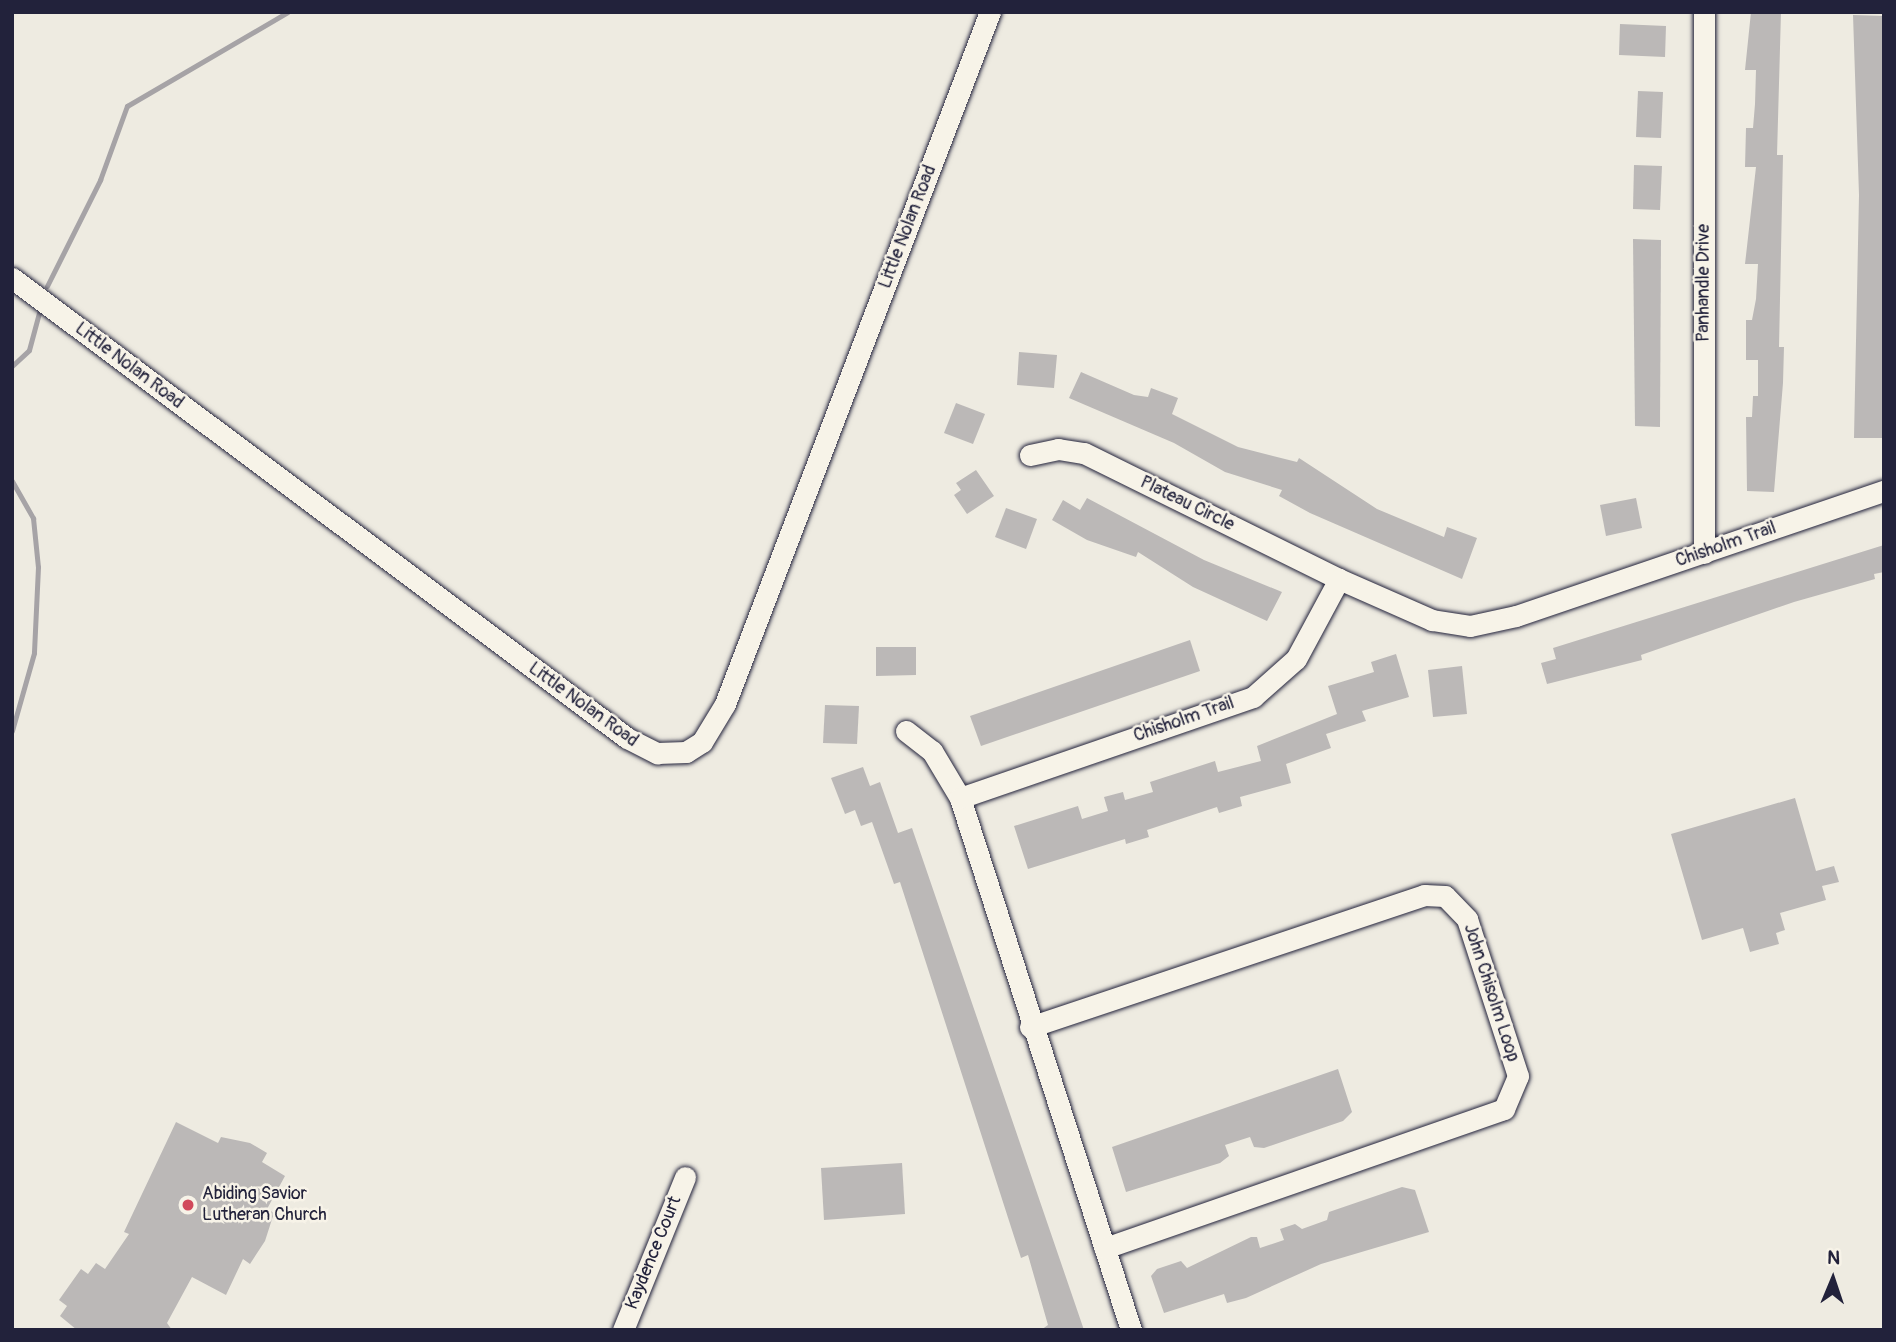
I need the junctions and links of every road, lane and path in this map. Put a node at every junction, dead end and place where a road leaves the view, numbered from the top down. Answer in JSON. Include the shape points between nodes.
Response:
{"nodes":[{"id":1,"x":990,"y":12,"type":"edge"},
{"id":2,"x":1704,"y":12,"type":"edge"},
{"id":3,"x":12,"y":278,"type":"edge"},
{"id":4,"x":1030,"y":455,"type":"dead end"},
{"id":5,"x":1884,"y":491,"type":"edge"},
{"id":6,"x":1704,"y":553,"type":"junction"},
{"id":7,"x":1339,"y":579,"type":"junction"},
{"id":8,"x":906,"y":732,"type":"dead end"},
{"id":9,"x":960,"y":798,"type":"junction"},
{"id":10,"x":1030,"y":1027,"type":"junction"},
{"id":11,"x":685,"y":1177,"type":"dead end"},
{"id":12,"x":1104,"y":1248,"type":"junction"},
{"id":13,"x":623,"y":1330,"type":"edge"},
{"id":14,"x":1131,"y":1330,"type":"edge"}],
"edges":[{"from":1,"to":3,"type":"street","name":"Little Nolan Road","via":[[725,705],[713,728],[686,752],[657,753],[627,738]]},
{"from":2,"to":6,"type":"street","name":"Panhandle Drive"},
{"from":4,"to":7,"type":"street","name":"Plateau Circle","via":[[1058,449],[1084,453]]},
{"from":5,"to":6,"type":"street","name":"Chisholm Trail"},
{"from":6,"to":7,"type":"street","name":"Chisholm Trail","via":[[1516,616],[1470,625],[1433,620]]},
{"from":7,"to":9,"type":"street","name":"Chisholm Trail","via":[[1296,659],[1253,697]]},
{"from":8,"to":9,"type":"street","via":[[932,751]]},
{"from":9,"to":10,"type":"street"},
{"from":10,"to":12,"type":"street"},
{"from":10,"to":12,"type":"street","name":"John Chisolm Loop","via":[[1424,895],[1445,896],[1467,919],[1518,1076],[1504,1109]]},
{"from":11,"to":13,"type":"street","name":"Kaydence Court"},
{"from":12,"to":14,"type":"street"}]}
